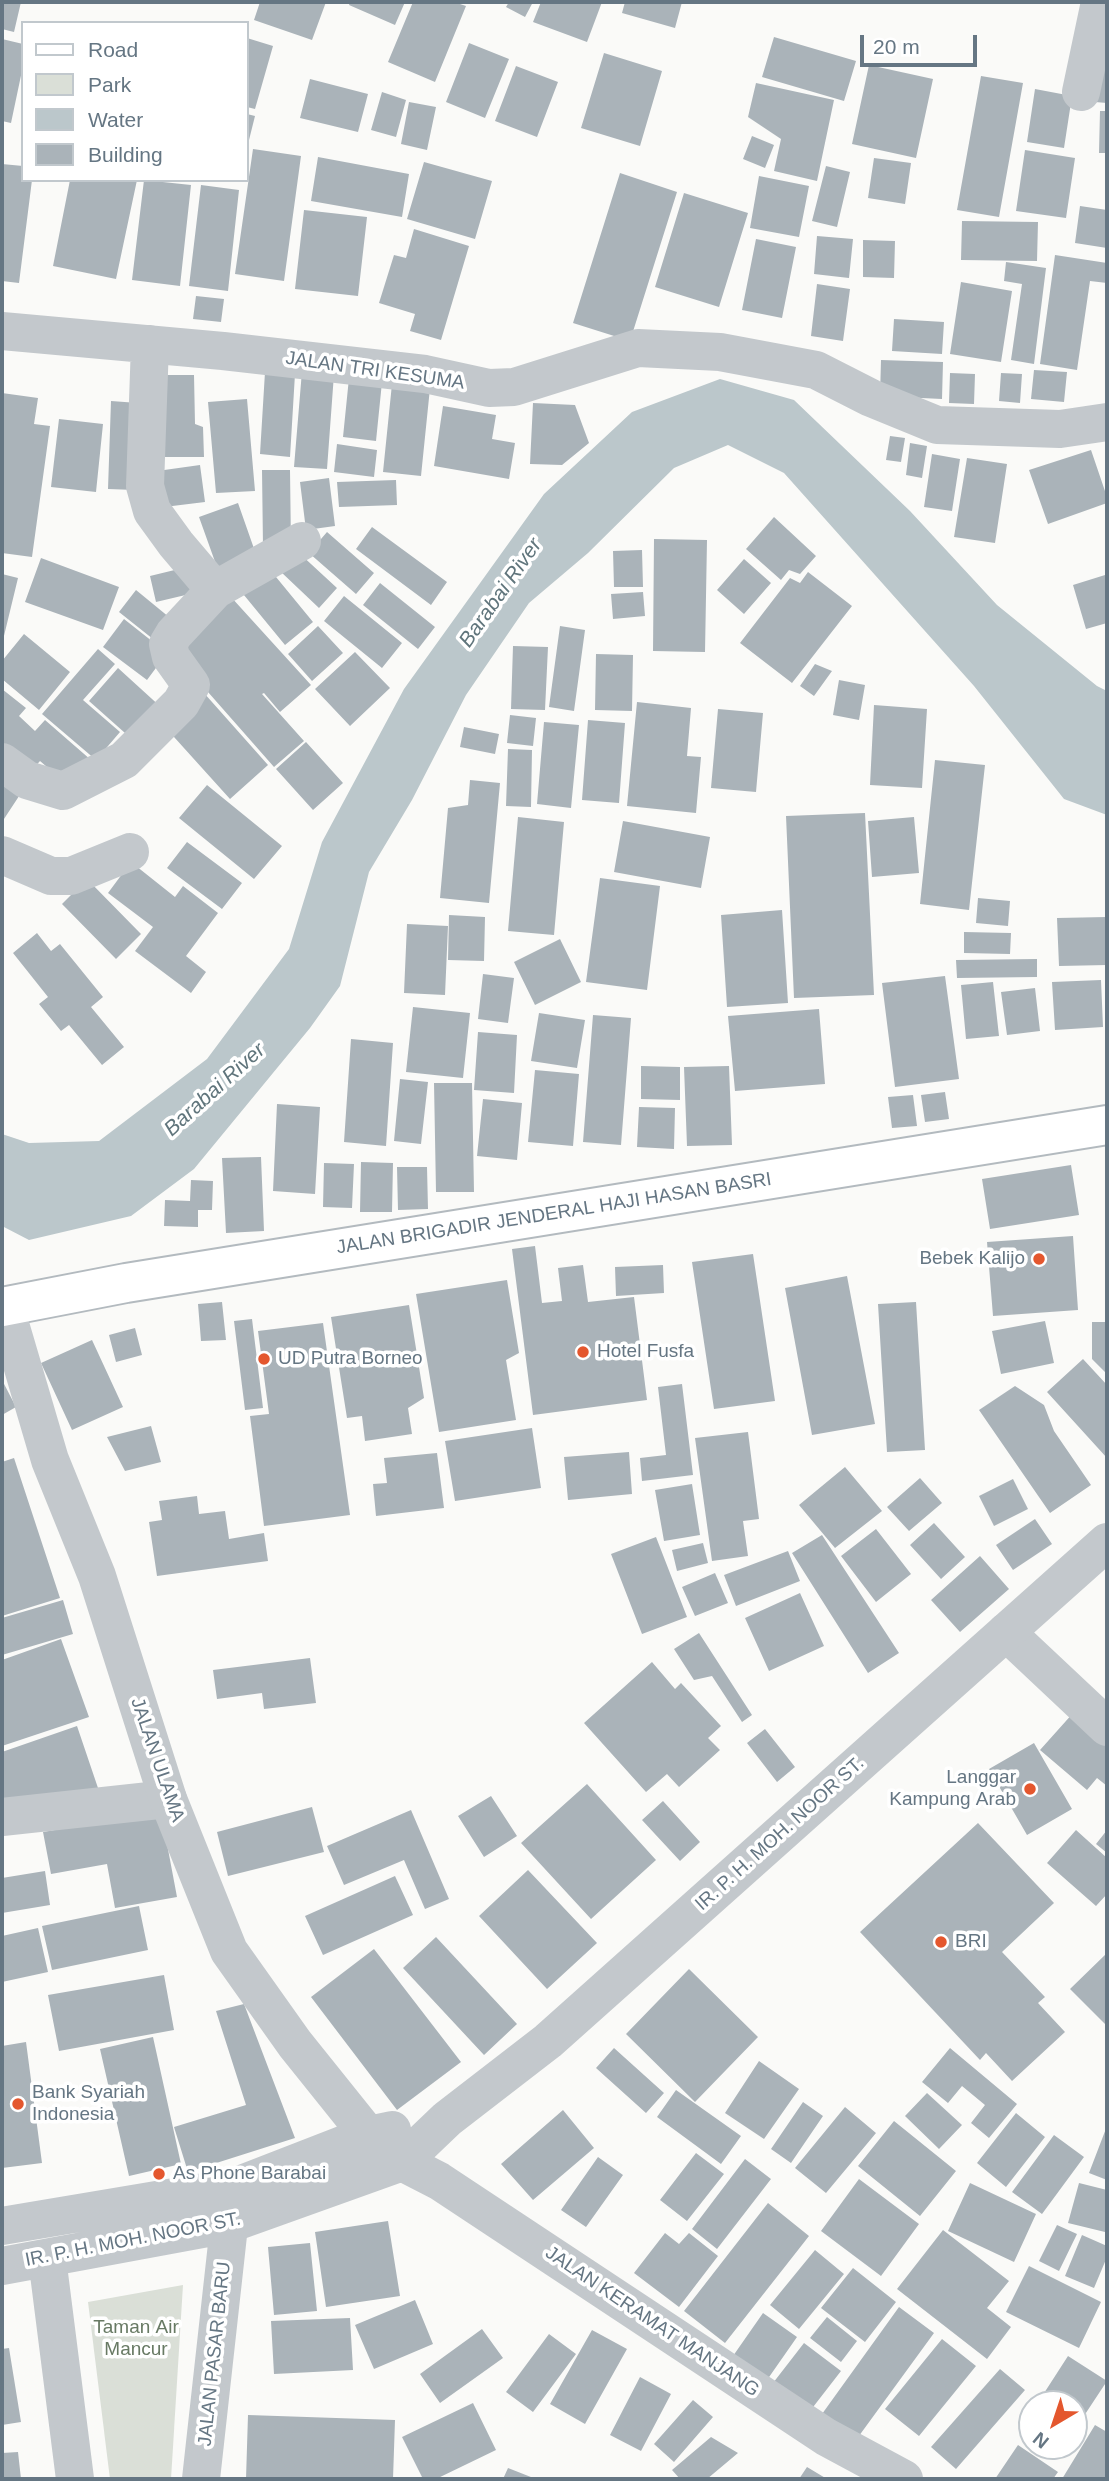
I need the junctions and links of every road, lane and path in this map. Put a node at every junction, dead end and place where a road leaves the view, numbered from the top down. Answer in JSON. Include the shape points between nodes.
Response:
{"nodes":[{"id":1,"x":1100,"y":2,"type":"edge"},
{"id":2,"x":1081,"y":92,"type":"dead end"},
{"id":3,"x":2,"y":331,"type":"edge"},
{"id":4,"x":150,"y":344,"type":"junction"},
{"id":5,"x":1107,"y":422,"type":"edge"},
{"id":6,"x":302,"y":541,"type":"dead end"},
{"id":7,"x":215,"y":590,"type":"junction"},
{"id":8,"x":2,"y":762,"type":"edge"},
{"id":9,"x":130,"y":852,"type":"dead end"},
{"id":10,"x":6,"y":866,"type":"edge"},
{"id":11,"x":1107,"y":1125,"type":"edge"},
{"id":12,"x":4,"y":1307,"type":"edge"},
{"id":13,"x":1107,"y":1542,"type":"edge"},
{"id":14,"x":1006,"y":1632,"type":"junction"},
{"id":15,"x":1107,"y":1727,"type":"edge"},
{"id":16,"x":168,"y":1799,"type":"junction"},
{"id":17,"x":2,"y":1817,"type":"edge"},
{"id":18,"x":447,"y":2119,"type":"junction"},
{"id":19,"x":368,"y":2135,"type":"junction"},
{"id":20,"x":402,"y":2162,"type":"junction"},
{"id":21,"x":231,"y":2205,"type":"junction"},
{"id":22,"x":2,"y":2226,"type":"edge"},
{"id":23,"x":47,"y":2258,"type":"junction"},
{"id":24,"x":2,"y":2266,"type":"edge"},
{"id":25,"x":75,"y":2479,"type":"edge"},
{"id":26,"x":201,"y":2479,"type":"edge"},
{"id":27,"x":904,"y":2479,"type":"edge"}],
"edges":[{"from":1,"to":2,"type":"street"},
{"from":3,"to":4,"type":"street","name":"JALAN TRI KESUMA"},
{"from":4,"to":5,"type":"street","name":"JALAN TRI KESUMA","via":[[425,374],[489,388],[514,387],[638,348],[720,352],[816,370],[937,425],[1060,429]]},
{"from":4,"to":7,"type":"street","via":[[145,486],[152,511]]},
{"from":6,"to":7,"type":"street"},
{"from":7,"to":8,"type":"street","via":[[168,644],[171,657],[191,685],[181,703],[124,760],[63,791],[27,780]]},
{"from":9,"to":10,"type":"street","via":[[71,876]]},
{"from":11,"to":12,"type":"main road","name":"JALAN BRIGADIR JENDERAL HAJI HASAN BASRI","via":[[126,1283]]},
{"from":12,"to":16,"type":"street","name":"JALAN ULAMA","via":[[50,1460],[97,1576]]},
{"from":13,"to":14,"type":"street","name":"IR. P. H. MOH. NOOR ST."},
{"from":14,"to":15,"type":"street"},
{"from":14,"to":18,"type":"street","name":"IR. P. H. MOH. NOOR ST.","via":[[548,2041]]},
{"from":16,"to":17,"type":"street"},
{"from":16,"to":19,"type":"street","name":"JALAN ULAMA","via":[[229,1951]]},
{"from":18,"to":19,"type":"street","name":"IR. P. H. MOH. NOOR ST."},
{"from":18,"to":20,"type":"street","name":"IR. P. H. MOH. NOOR ST."},
{"from":19,"to":20,"type":"street","name":"JALAN ULAMA"},
{"from":19,"to":21,"type":"street","name":"IR. P. H. MOH. NOOR ST."},
{"from":20,"to":21,"type":"street","name":"IR. P. H. MOH. NOOR ST."},
{"from":20,"to":27,"type":"street","name":"JALAN KERAMAT MANJANG","via":[[439,2181],[826,2437]]},
{"from":21,"to":22,"type":"street","name":"IR. P. H. MOH. NOOR ST."},
{"from":21,"to":23,"type":"street","name":"IR. P. H. MOH. NOOR ST."},
{"from":21,"to":26,"type":"street","name":"JALAN PASAR BARU"},
{"from":23,"to":24,"type":"street","name":"IR. P. H. MOH. NOOR ST."},
{"from":23,"to":25,"type":"street"}]}
